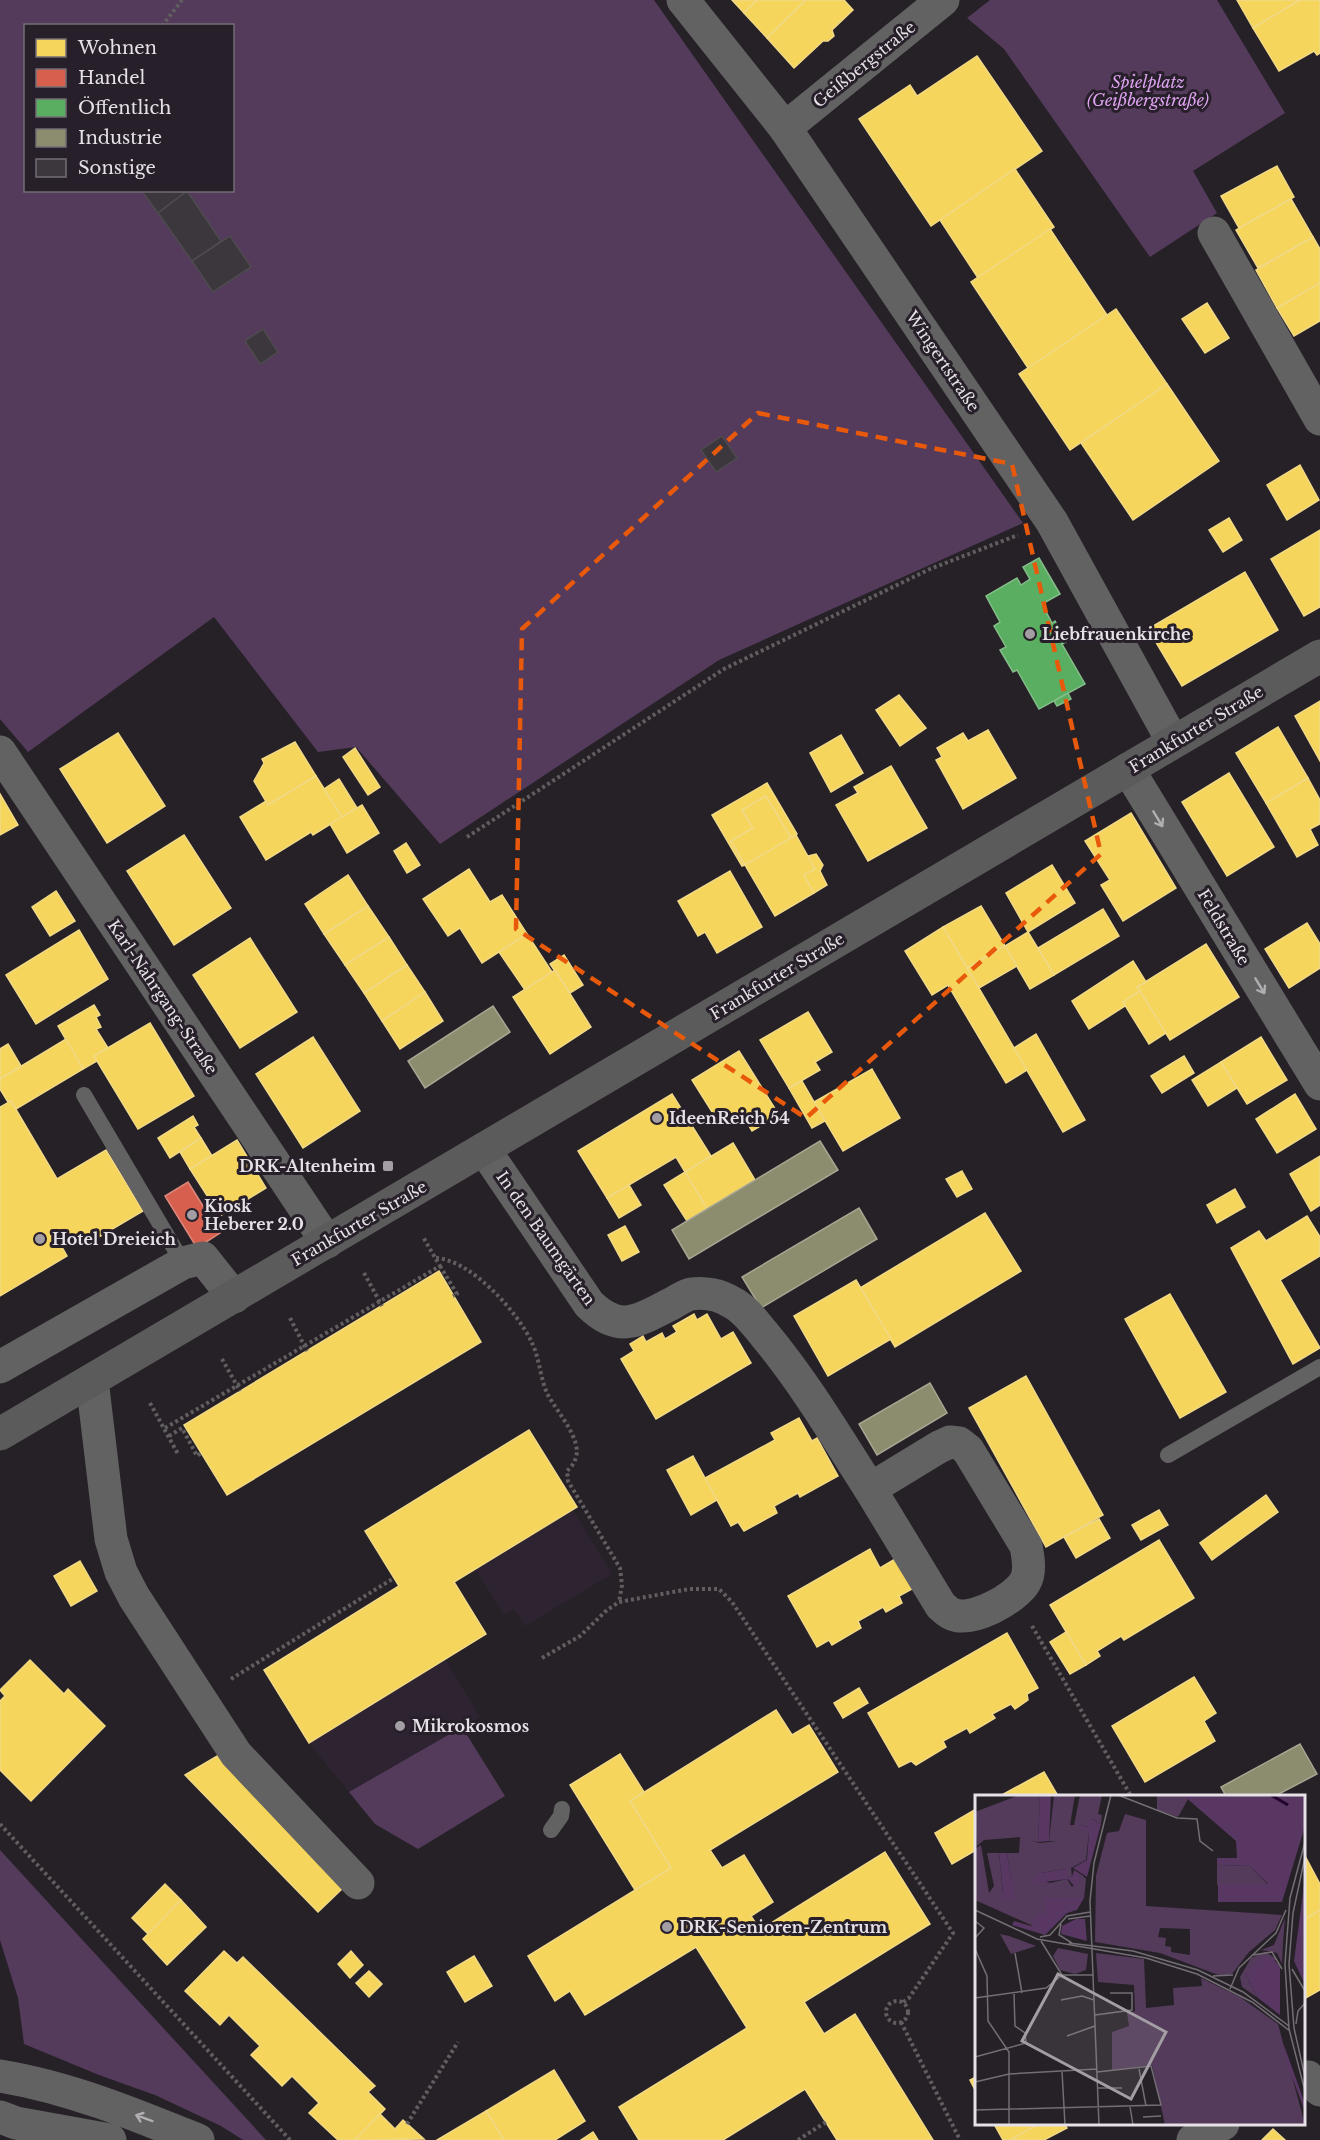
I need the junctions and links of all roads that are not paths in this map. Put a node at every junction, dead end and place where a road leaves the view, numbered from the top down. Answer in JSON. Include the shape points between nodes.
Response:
{"nodes":[{"id":1,"x":683,"y":0,"type":"edge"},
{"id":2,"x":943,"y":0,"type":"edge"},
{"id":3,"x":785,"y":128,"type":"junction"},
{"id":4,"x":1214,"y":233,"type":"dead end"},
{"id":5,"x":1320,"y":419,"type":"edge"},
{"id":6,"x":1320,"y":656,"type":"edge"},
{"id":7,"x":1173,"y":742,"type":"junction"},
{"id":8,"x":0,"y":752,"type":"edge"},
{"id":9,"x":1128,"y":769,"type":"junction"},
{"id":10,"x":1320,"y":1084,"type":"edge"},
{"id":11,"x":84,"y":1095,"type":"dead end"},
{"id":12,"x":484,"y":1149,"type":"junction"},
{"id":13,"x":327,"y":1242,"type":"junction"},
{"id":14,"x":183,"y":1263,"type":"junction"},
{"id":15,"x":234,"y":1296,"type":"junction"},
{"id":16,"x":0,"y":1367,"type":"edge"},
{"id":17,"x":1320,"y":1367,"type":"edge"},
{"id":18,"x":92,"y":1380,"type":"junction"},
{"id":19,"x":0,"y":1434,"type":"edge"},
{"id":20,"x":1168,"y":1455,"type":"dead end"},
{"id":21,"x":870,"y":1489,"type":"junction"},
{"id":22,"x":562,"y":1809,"type":"dead end"},
{"id":23,"x":551,"y":1830,"type":"dead end"},
{"id":24,"x":358,"y":1883,"type":"dead end"},
{"id":25,"x":0,"y":2076,"type":"edge"},
{"id":26,"x":0,"y":2117,"type":"edge"},
{"id":27,"x":1221,"y":2125,"type":"edge"},
{"id":28,"x":110,"y":2140,"type":"edge"},
{"id":29,"x":198,"y":2140,"type":"edge"},
{"id":30,"x":1193,"y":2140,"type":"edge"}],
"edges":[{"from":1,"to":3,"type":"street","name":"Wingertstraße"},
{"from":2,"to":3,"type":"street","name":"Geißbergstraße"},
{"from":3,"to":7,"type":"street","name":"Wingertstraße","via":[[1052,522]]},
{"from":4,"to":5,"type":"street"},
{"from":6,"to":7,"type":"main road","name":"Frankfurter Straße"},
{"from":7,"to":9,"type":"main road","name":"Frankfurter Straße"},
{"from":8,"to":13,"type":"street","name":"Karl-Nahrgang-Straße"},
{"from":9,"to":10,"type":"street","name":"Feldstraße","one_way":true},
{"from":9,"to":12,"type":"main road","name":"Frankfurter Straße"},
{"from":11,"to":14,"type":"lane"},
{"from":12,"to":13,"type":"main road","name":"Frankfurter Straße"},
{"from":12,"to":21,"type":"street","name":"In den Baumgärten","via":[[600,1315],[613,1322],[630,1322],[690,1294],[713,1294],[734,1302],[799,1379]]},
{"from":13,"to":15,"type":"main road","name":"Frankfurter Straße"},
{"from":14,"to":15,"type":"street","via":[[203,1258]]},
{"from":14,"to":16,"type":"street"},
{"from":15,"to":18,"type":"main road","name":"Frankfurter Straße"},
{"from":17,"to":20,"type":"lane"},
{"from":18,"to":19,"type":"main road","name":"Frankfurter Straße"},
{"from":18,"to":24,"type":"street","via":[[111,1539],[134,1597],[236,1754]]},
{"from":21,"to":21,"type":"street","name":"In den Baumgärten","via":[[939,1447],[959,1443],[968,1450],[1026,1546],[1027,1581],[1014,1595],[981,1612],[952,1615],[941,1606]]},
{"from":22,"to":23,"type":"lane"},
{"from":29,"to":25,"type":"street","one_way":true,"via":[[98,2102]]},
{"from":26,"to":28,"type":"street"},
{"from":27,"to":30,"type":"street"}]}
